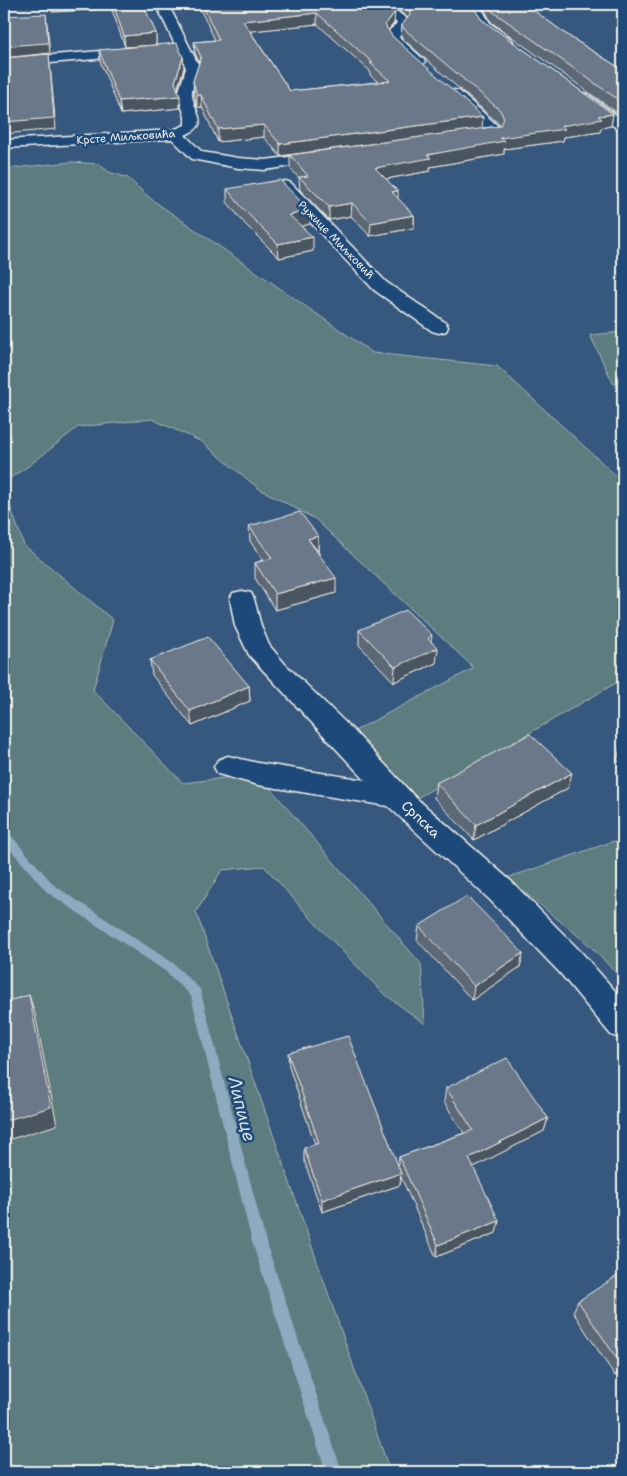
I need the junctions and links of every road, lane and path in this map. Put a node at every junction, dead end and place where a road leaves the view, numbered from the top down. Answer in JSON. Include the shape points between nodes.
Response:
{"nodes":[{"id":1,"x":112,"y":4,"type":"edge"},
{"id":2,"x":162,"y":4,"type":"edge"},
{"id":3,"x":380,"y":4,"type":"edge"},
{"id":4,"x":468,"y":4,"type":"edge"},
{"id":5,"x":57,"y":8,"type":"dead end"},
{"id":6,"x":184,"y":48,"type":"junction"},
{"id":7,"x":165,"y":50,"type":"edge"},
{"id":8,"x":146,"y":51,"type":"edge"},
{"id":9,"x":521,"y":51,"type":"edge"},
{"id":10,"x":4,"y":63,"type":"edge"},
{"id":11,"x":426,"y":69,"type":"edge"},
{"id":12,"x":448,"y":88,"type":"edge"},
{"id":13,"x":569,"y":88,"type":"edge"},
{"id":14,"x":623,"y":126,"type":"edge"},
{"id":15,"x":176,"y":134,"type":"junction"},
{"id":16,"x":447,"y":140,"type":"edge"},
{"id":17,"x":4,"y":144,"type":"edge"},
{"id":18,"x":339,"y":156,"type":"edge"},
{"id":19,"x":265,"y":165,"type":"junction"},
{"id":20,"x":439,"y":327,"type":"dead end"},
{"id":21,"x":242,"y":599,"type":"dead end"},
{"id":22,"x":228,"y":767,"type":"dead end"},
{"id":23,"x":397,"y":796,"type":"junction"},
{"id":24,"x":623,"y":1024,"type":"edge"}],
"edges":[{"from":1,"to":5,"type":"street"},
{"from":2,"to":6,"type":"street"},
{"from":3,"to":11,"type":"street","via":[[403,22],[392,38]]},
{"from":4,"to":9,"type":"street","via":[[480,14],[485,25]]},
{"from":6,"to":7,"type":"street"},
{"from":6,"to":15,"type":"street","name":"Крсте Миљковића","via":[[193,68],[185,94],[193,125],[189,130]]},
{"from":8,"to":10,"type":"street"},
{"from":12,"to":16,"type":"street","via":[[494,130],[488,134]]},
{"from":13,"to":14,"type":"street"},
{"from":15,"to":17,"type":"street","name":"Крсте Миљковића"},
{"from":15,"to":19,"type":"street","via":[[197,156],[238,164]]},
{"from":18,"to":19,"type":"street"},
{"from":19,"to":20,"type":"street","name":"Ружице Миљковић","via":[[380,286]]},
{"from":21,"to":23,"type":"street","name":"Српска","via":[[248,626],[258,649]]},
{"from":22,"to":23,"type":"street"},
{"from":23,"to":24,"type":"street","name":"Српска","via":[[501,891],[571,963]]}]}
